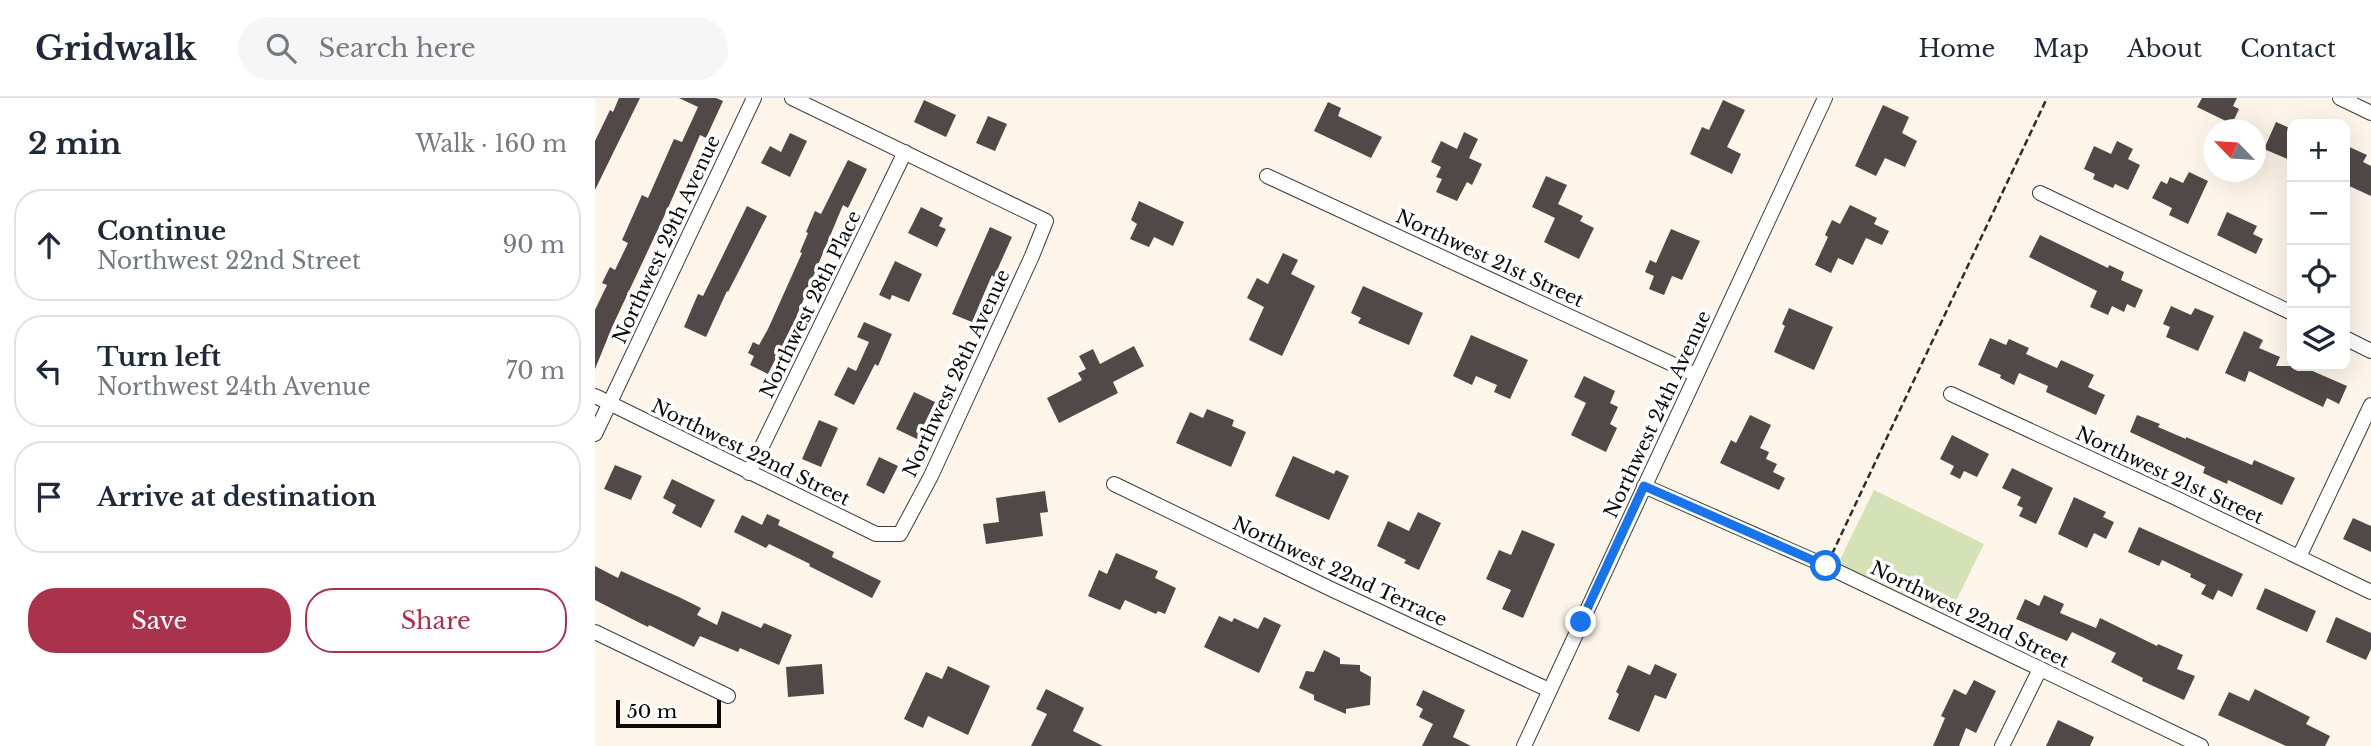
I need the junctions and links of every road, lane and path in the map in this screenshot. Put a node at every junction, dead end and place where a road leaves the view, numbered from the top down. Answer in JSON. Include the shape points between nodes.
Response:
{"nodes":[{"id":1,"x":754,"y":98,"type":"edge"},
{"id":2,"x":792,"y":98,"type":"edge"},
{"id":3,"x":1825,"y":98,"type":"edge"},
{"id":4,"x":2047,"y":98,"type":"edge"},
{"id":5,"x":2340,"y":98,"type":"edge"},
{"id":6,"x":2371,"y":113,"type":"edge"},
{"id":7,"x":905,"y":152,"type":"junction"},
{"id":8,"x":1267,"y":176,"type":"dead end"},
{"id":9,"x":2040,"y":193,"type":"dead end"},
{"id":10,"x":2287,"y":311,"type":"edge"},
{"id":11,"x":2350,"y":340,"type":"edge"},
{"id":12,"x":2371,"y":351,"type":"edge"},
{"id":13,"x":1696,"y":376,"type":"junction"},
{"id":14,"x":1951,"y":394,"type":"dead end"},
{"id":15,"x":595,"y":396,"type":"edge"},
{"id":16,"x":610,"y":403,"type":"junction"},
{"id":17,"x":2371,"y":405,"type":"edge"},
{"id":18,"x":595,"y":434,"type":"edge"},
{"id":19,"x":749,"y":473,"type":"junction"},
{"id":20,"x":1114,"y":484,"type":"dead end"},
{"id":21,"x":1644,"y":486,"type":"junction"},
{"id":22,"x":892,"y":534,"type":"joint"},
{"id":23,"x":2299,"y":557,"type":"junction"},
{"id":24,"x":1826,"y":566,"type":"junction"},
{"id":25,"x":2371,"y":592,"type":"edge"},
{"id":26,"x":595,"y":632,"type":"edge"},
{"id":27,"x":2040,"y":669,"type":"junction"},
{"id":28,"x":1549,"y":690,"type":"junction"},
{"id":29,"x":728,"y":696,"type":"dead end"},
{"id":30,"x":1524,"y":746,"type":"edge"},
{"id":31,"x":2002,"y":746,"type":"edge"},
{"id":32,"x":2201,"y":746,"type":"edge"}],
"edges":[{"from":1,"to":16,"type":"street","name":"Northwest 29th Avenue"},
{"from":2,"to":7,"type":"street"},
{"from":3,"to":13,"type":"street","name":"Northwest 24th Avenue"},
{"from":4,"to":24,"type":"path"},
{"from":5,"to":6,"type":"street"},
{"from":7,"to":19,"type":"street","name":"Northwest 28th Place"},
{"from":7,"to":22,"type":"street","name":"Northwest 28th Avenue","via":[[1045,220],[931,476],[900,534]]},
{"from":8,"to":13,"type":"street","name":"Northwest 21st Street"},
{"from":9,"to":10,"type":"street"},
{"from":11,"to":12,"type":"street"},
{"from":13,"to":21,"type":"street","name":"Northwest 24th Avenue"},
{"from":14,"to":23,"type":"street","name":"Northwest 21st Street"},
{"from":15,"to":16,"type":"street","name":"Northwest 22nd Street"},
{"from":16,"to":18,"type":"street","name":"Northwest 29th Avenue"},
{"from":16,"to":19,"type":"street","name":"Northwest 22nd Street"},
{"from":17,"to":23,"type":"street"},
{"from":19,"to":22,"type":"street","name":"Northwest 22nd Street","via":[[876,534]]},
{"from":20,"to":28,"type":"street","name":"Northwest 22nd Terrace"},
{"from":21,"to":24,"type":"street","name":"Northwest 22nd Street"},
{"from":21,"to":28,"type":"street","name":"Northwest 24th Avenue"},
{"from":23,"to":25,"type":"street","name":"Northwest 21st Street"},
{"from":24,"to":27,"type":"street","name":"Northwest 22nd Street"},
{"from":26,"to":29,"type":"street"},
{"from":27,"to":31,"type":"street"},
{"from":27,"to":32,"type":"street","name":"Northwest 22nd Street"},
{"from":28,"to":30,"type":"street","name":"Northwest 24th Avenue"}]}
